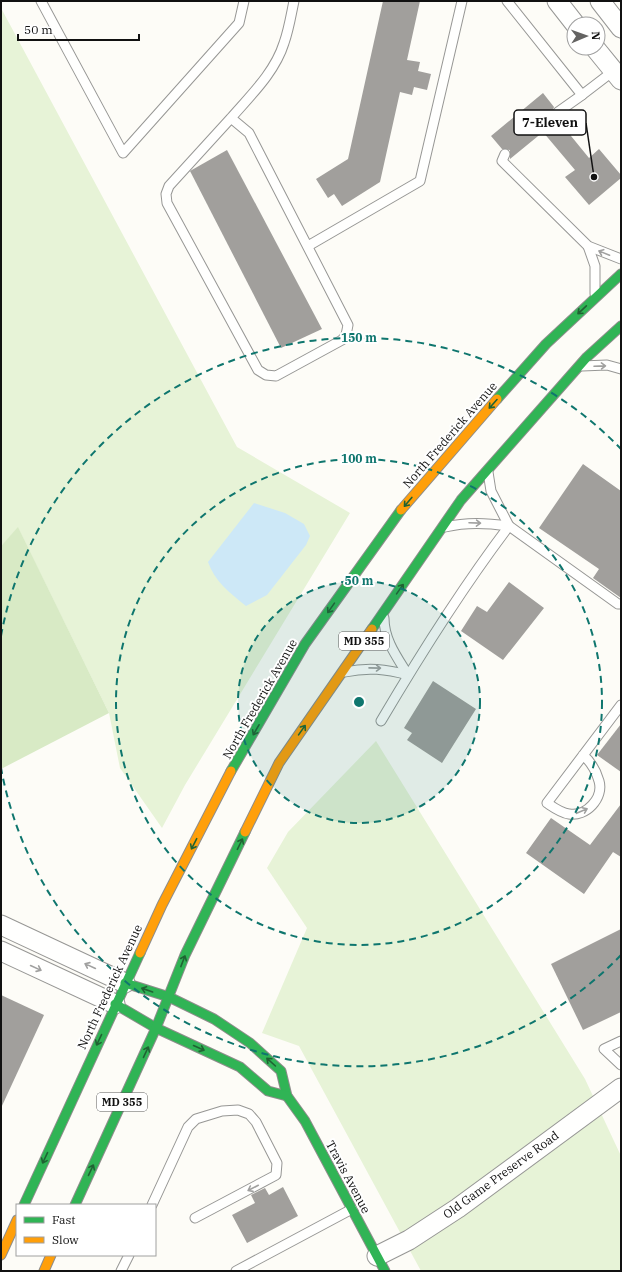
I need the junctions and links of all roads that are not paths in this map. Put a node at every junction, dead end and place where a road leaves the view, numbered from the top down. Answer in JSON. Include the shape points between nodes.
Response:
{"nodes":[{"id":1,"x":41,"y":1,"type":"edge"},
{"id":2,"x":244,"y":1,"type":"edge"},
{"id":3,"x":294,"y":1,"type":"edge"},
{"id":4,"x":462,"y":1,"type":"edge"},
{"id":5,"x":507,"y":1,"type":"edge"},
{"id":6,"x":557,"y":1,"type":"edge"},
{"id":7,"x":600,"y":1,"type":"edge"},
{"id":8,"x":569,"y":16,"type":"edge"},
{"id":9,"x":621,"y":28,"type":"edge"},
{"id":10,"x":603,"y":56,"type":"edge"},
{"id":11,"x":619,"y":72,"type":"edge"},
{"id":12,"x":582,"y":95,"type":"junction"},
{"id":13,"x":558,"y":112,"type":"dead end"},
{"id":14,"x":231,"y":118,"type":"junction"},
{"id":15,"x":505,"y":154,"type":"dead end"},
{"id":16,"x":308,"y":246,"type":"junction"},
{"id":17,"x":588,"y":246,"type":"junction"},
{"id":18,"x":621,"y":258,"type":"edge"},
{"id":19,"x":621,"y":274,"type":"edge"},
{"id":20,"x":595,"y":298,"type":"junction"},
{"id":21,"x":621,"y":326,"type":"edge"},
{"id":22,"x":579,"y":366,"type":"junction"},
{"id":23,"x":621,"y":369,"type":"edge"},
{"id":24,"x":488,"y":470,"type":"junction"},
{"id":25,"x":509,"y":526,"type":"junction"},
{"id":26,"x":442,"y":528,"type":"junction"},
{"id":27,"x":621,"y":604,"type":"edge"},
{"id":28,"x":385,"y":610,"type":"junction"},
{"id":29,"x":342,"y":673,"type":"junction"},
{"id":30,"x":408,"y":675,"type":"junction"},
{"id":31,"x":621,"y":705,"type":"edge"},
{"id":32,"x":381,"y":722,"type":"dead end"},
{"id":33,"x":583,"y":755,"type":"junction"},
{"id":34,"x":1,"y":925,"type":"edge"},
{"id":35,"x":1,"y":951,"type":"edge"},
{"id":36,"x":125,"y":983,"type":"junction"},
{"id":37,"x":169,"y":997,"type":"junction"},
{"id":38,"x":115,"y":1004,"type":"junction"},
{"id":39,"x":156,"y":1028,"type":"junction"},
{"id":40,"x":621,"y":1041,"type":"edge"},
{"id":41,"x":621,"y":1065,"type":"edge"},
{"id":42,"x":621,"y":1088,"type":"edge"},
{"id":43,"x":287,"y":1096,"type":"junction"},
{"id":44,"x":24,"y":1204,"type":"edge"},
{"id":45,"x":74,"y":1204,"type":"edge"},
{"id":46,"x":152,"y":1204,"type":"edge"},
{"id":47,"x":352,"y":1209,"type":"junction"},
{"id":48,"x":195,"y":1218,"type":"dead end"},
{"id":49,"x":16,"y":1222,"type":"edge"},
{"id":50,"x":1,"y":1255,"type":"edge"},
{"id":51,"x":51,"y":1256,"type":"edge"},
{"id":52,"x":129,"y":1256,"type":"edge"},
{"id":53,"x":381,"y":1263,"type":"edge"},
{"id":54,"x":44,"y":1271,"type":"edge"},
{"id":55,"x":122,"y":1271,"type":"edge"},
{"id":56,"x":236,"y":1271,"type":"edge"}],
"edges":[{"from":1,"to":2,"type":"lane","via":[[123,153],[239,23]]},
{"from":3,"to":14,"type":"lane","via":[[284,44],[276,62]]},
{"from":4,"to":16,"type":"lane","via":[[420,181]]},
{"from":5,"to":12,"type":"lane"},
{"from":6,"to":8,"type":"street"},
{"from":7,"to":9,"type":"street"},
{"from":10,"to":11,"type":"street"},
{"from":11,"to":12,"type":"lane"},
{"from":12,"to":13,"type":"lane"},
{"from":14,"to":16,"type":"lane","via":[[249,133]]},
{"from":14,"to":16,"type":"lane","via":[[169,186],[166,194],[167,203],[258,370],[266,375],[276,376],[342,340],[346,335],[346,319]]},
{"from":15,"to":17,"type":"lane","via":[[502,161]]},
{"from":18,"to":17,"type":"lane","one_way":true},
{"from":17,"to":20,"type":"lane","via":[[595,266]]},
{"from":19,"to":20,"type":"main road","name":"North Frederick Avenue"},
{"from":20,"to":36,"type":"main road","name":"North Frederick Avenue","one_way":true,"via":[[546,344],[400,511],[305,644],[229,775]]},
{"from":21,"to":22,"type":"main road","number":"MD 355"},
{"from":22,"to":23,"type":"lane","one_way":true},
{"from":22,"to":24,"type":"main road","number":"MD 355"},
{"from":24,"to":25,"type":"lane","via":[[491,491]]},
{"from":24,"to":26,"type":"main road","number":"MD 355","via":[[461,500]]},
{"from":26,"to":25,"type":"lane","one_way":true,"via":[[466,523]]},
{"from":25,"to":27,"type":"lane"},
{"from":25,"to":30,"type":"lane","via":[[479,565]]},
{"from":28,"to":26,"type":"main road","number":"MD 355","one_way":true},
{"from":28,"to":29,"type":"main road","number":"MD 355"},
{"from":28,"to":30,"type":"lane","via":[[387,637]]},
{"from":29,"to":30,"type":"lane","one_way":true,"via":[[362,668],[385,669]]},
{"from":37,"to":29,"type":"main road","number":"MD 355","one_way":true,"via":[[185,955],[279,763]]},
{"from":30,"to":32,"type":"lane"},
{"from":31,"to":33,"type":"lane"},
{"from":33,"to":33,"type":"lane","one_way":true,"via":[[547,803],[568,814],[577,814],[592,807],[598,795],[600,782],[592,763]]},
{"from":36,"to":34,"type":"street","one_way":true},
{"from":35,"to":38,"type":"street","one_way":true},
{"from":37,"to":36,"type":"main road","name":"Travis Avenue","one_way":true},
{"from":36,"to":38,"type":"main road","name":"North Frederick Avenue"},
{"from":37,"to":39,"type":"main road","number":"MD 355"},
{"from":43,"to":37,"type":"main road","name":"Travis Avenue","one_way":true,"via":[[281,1071],[250,1043],[214,1019]]},
{"from":38,"to":39,"type":"main road"},
{"from":38,"to":44,"type":"main road","name":"North Frederick Avenue","one_way":true},
{"from":39,"to":43,"type":"main road","one_way":true,"via":[[240,1066],[268,1091]]},
{"from":45,"to":39,"type":"main road","number":"MD 355","one_way":true},
{"from":40,"to":41,"type":"lane","via":[[604,1049]]},
{"from":42,"to":53,"type":"street","name":"Old Game Preserve Road","via":[[458,1208],[409,1240]]},
{"from":43,"to":47,"type":"main road","name":"Travis Avenue","via":[[305,1121]]},
{"from":46,"to":48,"type":"lane","one_way":true,"via":[[193,1120],[230,1110],[248,1114],[256,1122],[278,1163],[278,1171],[273,1178]]},
{"from":47,"to":53,"type":"main road","name":"Travis Avenue"},
{"from":47,"to":56,"type":"lane"},
{"from":49,"to":50,"type":"main road"},
{"from":51,"to":54,"type":"main road"},
{"from":52,"to":55,"type":"lane"}]}
